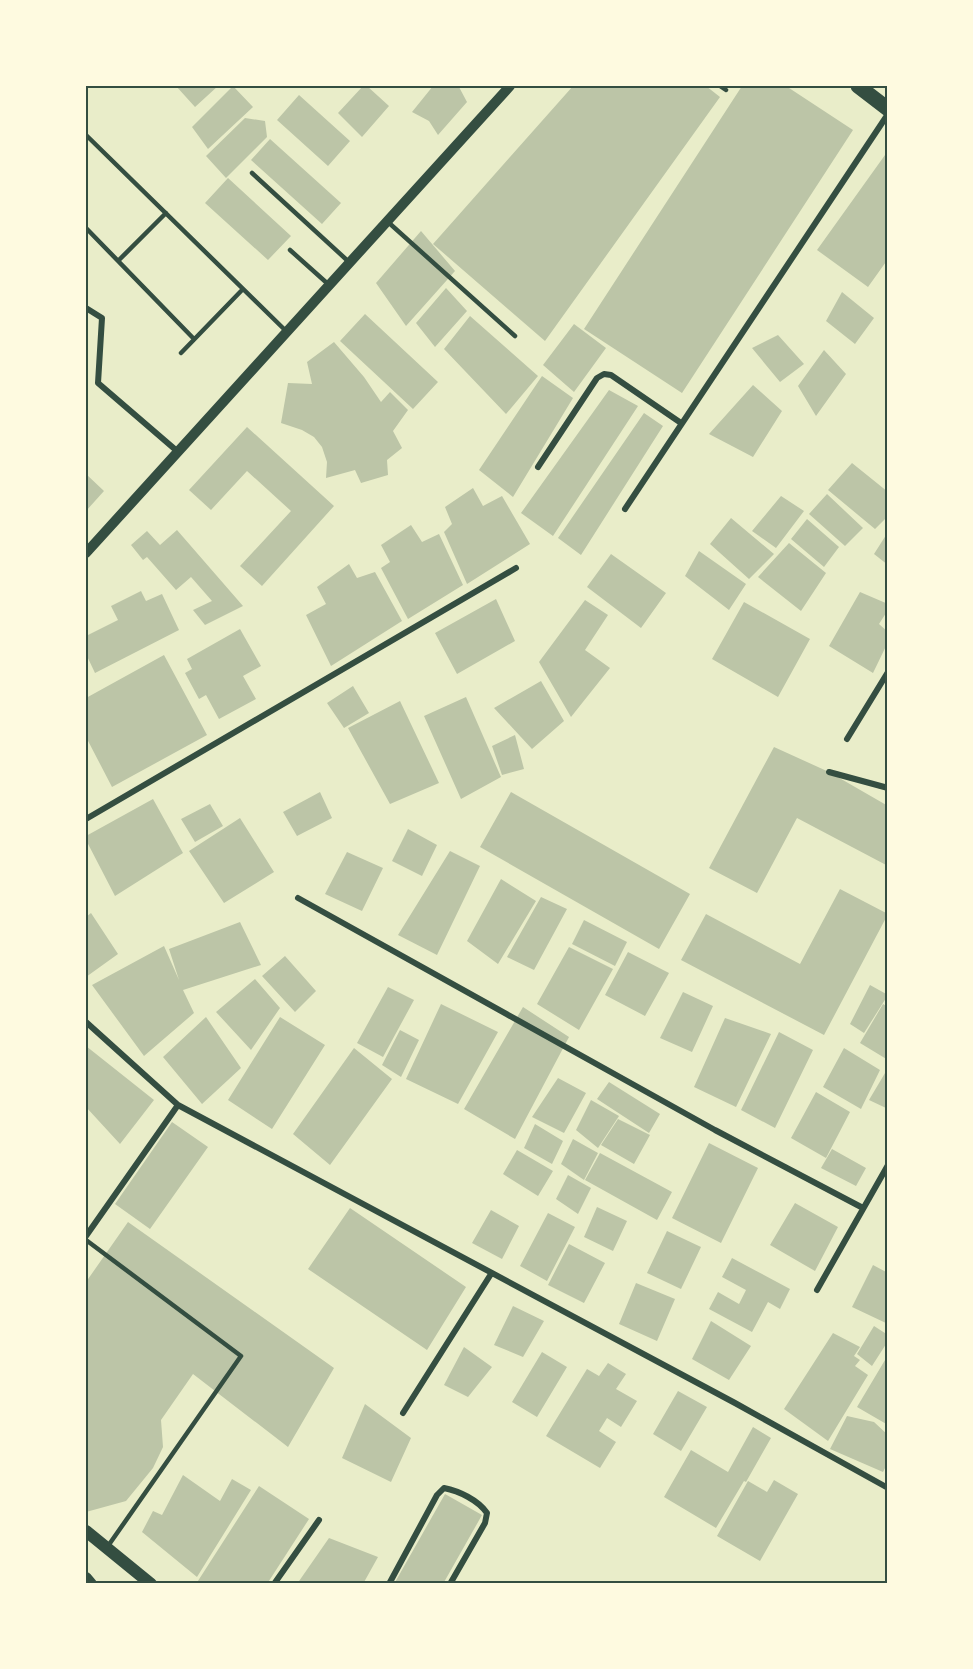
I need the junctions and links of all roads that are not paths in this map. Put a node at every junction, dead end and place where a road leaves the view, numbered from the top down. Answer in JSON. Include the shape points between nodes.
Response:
{"nodes":[{"id":1,"x":510,"y":86,"type":"edge"},
{"id":2,"x":720,"y":86,"type":"edge"},
{"id":3,"x":858,"y":86,"type":"edge"},
{"id":4,"x":726,"y":90,"type":"dead end"},
{"id":5,"x":888,"y":112,"type":"edge"},
{"id":6,"x":86,"y":135,"type":"edge"},
{"id":7,"x":90,"y":140,"type":"junction"},
{"id":8,"x":86,"y":144,"type":"edge"},
{"id":9,"x":252,"y":173,"type":"dead end"},
{"id":10,"x":166,"y":213,"type":"junction"},
{"id":11,"x":386,"y":220,"type":"junction"},
{"id":12,"x":86,"y":228,"type":"edge"},
{"id":13,"x":290,"y":250,"type":"dead end"},
{"id":14,"x":118,"y":261,"type":"junction"},
{"id":15,"x":349,"y":262,"type":"junction"},
{"id":16,"x":328,"y":285,"type":"junction"},
{"id":17,"x":243,"y":289,"type":"junction"},
{"id":18,"x":86,"y":308,"type":"edge"},
{"id":19,"x":286,"y":331,"type":"junction"},
{"id":20,"x":516,"y":336,"type":"dead end"},
{"id":21,"x":194,"y":339,"type":"junction"},
{"id":22,"x":180,"y":353,"type":"dead end"},
{"id":23,"x":681,"y":423,"type":"junction"},
{"id":24,"x":177,"y":451,"type":"junction"},
{"id":25,"x":538,"y":467,"type":"dead end"},
{"id":26,"x":625,"y":509,"type":"dead end"},
{"id":27,"x":86,"y":554,"type":"edge"},
{"id":28,"x":516,"y":568,"type":"dead end"},
{"id":29,"x":888,"y":672,"type":"edge"},
{"id":30,"x":847,"y":739,"type":"dead end"},
{"id":31,"x":829,"y":772,"type":"dead end"},
{"id":32,"x":888,"y":788,"type":"edge"},
{"id":33,"x":86,"y":819,"type":"edge"},
{"id":34,"x":298,"y":898,"type":"dead end"},
{"id":35,"x":86,"y":1022,"type":"edge"},
{"id":36,"x":178,"y":1105,"type":"junction"},
{"id":37,"x":888,"y":1166,"type":"edge"},
{"id":38,"x":863,"y":1208,"type":"junction"},
{"id":39,"x":86,"y":1238,"type":"edge"},
{"id":40,"x":491,"y":1274,"type":"junction"},
{"id":41,"x":817,"y":1290,"type":"dead end"},
{"id":42,"x":403,"y":1413,"type":"dead end"},
{"id":43,"x":888,"y":1488,"type":"edge"},
{"id":44,"x":319,"y":1520,"type":"dead end"},
{"id":45,"x":86,"y":1531,"type":"edge"},
{"id":46,"x":106,"y":1548,"type":"junction"},
{"id":47,"x":86,"y":1578,"type":"edge"},
{"id":48,"x":92,"y":1584,"type":"edge"},
{"id":49,"x":151,"y":1584,"type":"edge"},
{"id":50,"x":274,"y":1584,"type":"edge"},
{"id":51,"x":389,"y":1584,"type":"edge"},
{"id":52,"x":450,"y":1584,"type":"edge"}],
"edges":[{"from":1,"to":11,"type":"street"},
{"from":2,"to":4,"type":"lane"},
{"from":3,"to":5,"type":"main road"},
{"from":5,"to":23,"type":"street"},
{"from":6,"to":7,"type":"lane"},
{"from":7,"to":8,"type":"lane"},
{"from":7,"to":10,"type":"lane"},
{"from":9,"to":15,"type":"lane"},
{"from":10,"to":14,"type":"lane"},
{"from":10,"to":17,"type":"lane"},
{"from":11,"to":15,"type":"street"},
{"from":11,"to":20,"type":"lane"},
{"from":12,"to":14,"type":"lane"},
{"from":13,"to":16,"type":"lane"},
{"from":14,"to":21,"type":"lane"},
{"from":15,"to":16,"type":"street"},
{"from":16,"to":19,"type":"street"},
{"from":17,"to":19,"type":"lane"},
{"from":17,"to":21,"type":"lane"},
{"from":18,"to":24,"type":"street","via":[[102,318],[98,383]]},
{"from":19,"to":24,"type":"street"},
{"from":21,"to":22,"type":"lane"},
{"from":23,"to":25,"type":"street","via":[[604,374],[597,378]]},
{"from":23,"to":26,"type":"street"},
{"from":24,"to":27,"type":"street"},
{"from":28,"to":33,"type":"street"},
{"from":29,"to":30,"type":"street"},
{"from":31,"to":32,"type":"street"},
{"from":34,"to":38,"type":"street"},
{"from":35,"to":36,"type":"street"},
{"from":36,"to":39,"type":"street"},
{"from":36,"to":40,"type":"street"},
{"from":37,"to":38,"type":"street"},
{"from":38,"to":41,"type":"street"},
{"from":39,"to":46,"type":"lane","via":[[241,1356]]},
{"from":40,"to":42,"type":"street"},
{"from":40,"to":43,"type":"street"},
{"from":44,"to":50,"type":"street"},
{"from":45,"to":46,"type":"main road"},
{"from":46,"to":49,"type":"main road"},
{"from":47,"to":48,"type":"main road"},
{"from":51,"to":52,"type":"street","via":[[444,1488],[482,1506],[487,1513]]}]}
